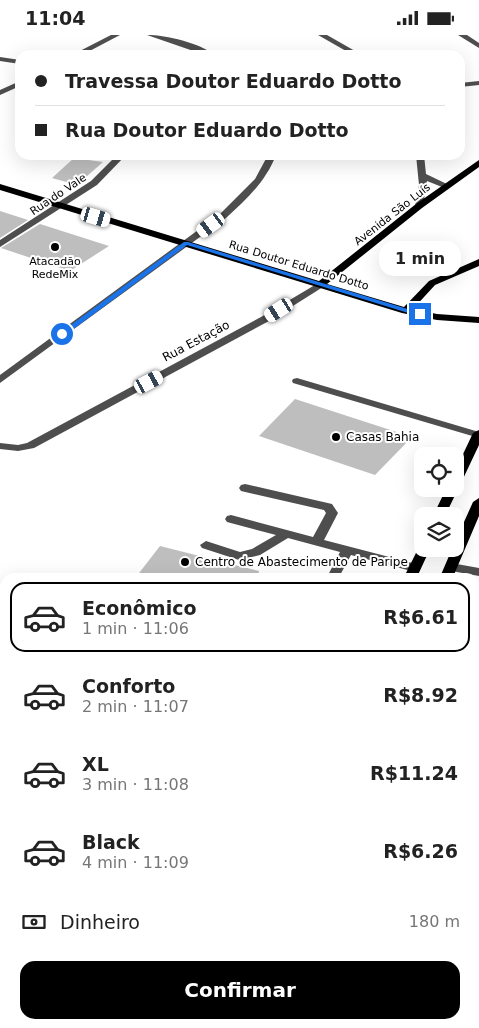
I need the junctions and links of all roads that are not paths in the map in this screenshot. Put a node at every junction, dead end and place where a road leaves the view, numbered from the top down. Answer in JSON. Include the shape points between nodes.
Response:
{"nodes":[{"id":1,"x":116,"y":35,"type":"edge"},
{"id":2,"x":151,"y":35,"type":"edge"},
{"id":3,"x":322,"y":35,"type":"edge"},
{"id":4,"x":462,"y":35,"type":"edge"},
{"id":5,"x":479,"y":46,"type":"edge"},
{"id":6,"x":86,"y":50,"type":"edge"},
{"id":7,"x":198,"y":50,"type":"edge"},
{"id":8,"x":349,"y":50,"type":"edge"},
{"id":9,"x":0,"y":59,"type":"edge"},
{"id":10,"x":15,"y":61,"type":"edge"},
{"id":11,"x":479,"y":83,"type":"edge"},
{"id":12,"x":465,"y":84,"type":"edge"},
{"id":13,"x":15,"y":86,"type":"edge"},
{"id":14,"x":0,"y":93,"type":"edge"},
{"id":15,"x":117,"y":160,"type":"edge"},
{"id":16,"x":270,"y":160,"type":"edge"},
{"id":17,"x":421,"y":160,"type":"edge"},
{"id":18,"x":479,"y":163,"type":"edge"},
{"id":19,"x":423,"y":176,"type":"junction"},
{"id":20,"x":447,"y":186,"type":"junction"},
{"id":21,"x":0,"y":187,"type":"edge"},
{"id":22,"x":419,"y":206,"type":"junction"},
{"id":23,"x":60,"y":207,"type":"junction"},
{"id":24,"x":186,"y":243,"type":"junction"},
{"id":25,"x":0,"y":244,"type":"edge"},
{"id":26,"x":479,"y":262,"type":"edge"},
{"id":27,"x":320,"y":285,"type":"junction"},
{"id":28,"x":406,"y":311,"type":"junction"},
{"id":29,"x":479,"y":319,"type":"edge"},
{"id":30,"x":0,"y":380,"type":"edge"},
{"id":31,"x":297,"y":381,"type":"dead end"},
{"id":32,"x":479,"y":434,"type":"edge"},
{"id":33,"x":0,"y":446,"type":"edge"},
{"id":34,"x":464,"y":465,"type":"edge"},
{"id":35,"x":245,"y":488,"type":"dead end"},
{"id":36,"x":479,"y":503,"type":"edge"},
{"id":37,"x":231,"y":519,"type":"dead end"},
{"id":38,"x":286,"y":534,"type":"junction"},
{"id":39,"x":317,"y":542,"type":"junction"},
{"id":40,"x":206,"y":545,"type":"dead end"},
{"id":41,"x":347,"y":550,"type":"junction"},
{"id":42,"x":420,"y":557,"type":"edge"},
{"id":43,"x":448,"y":572,"type":"edge"},
{"id":44,"x":479,"y":572,"type":"edge"},
{"id":45,"x":335,"y":573,"type":"edge"},
{"id":46,"x":412,"y":573,"type":"edge"}],
"edges":[{"from":1,"to":6,"type":"street"},
{"from":2,"to":7,"type":"street"},
{"from":3,"to":8,"type":"street"},
{"from":4,"to":5,"type":"street"},
{"from":9,"to":10,"type":"street"},
{"from":11,"to":12,"type":"street"},
{"from":13,"to":14,"type":"street"},
{"from":15,"to":23,"type":"street","name":"Rua do Vale","via":[[94,183]]},
{"from":16,"to":24,"type":"street","via":[[267,171],[253,189]]},
{"from":17,"to":19,"type":"street"},
{"from":18,"to":20,"type":"main road","name":"Avenida São Luís"},
{"from":19,"to":20,"type":"street"},
{"from":19,"to":22,"type":"street"},
{"from":20,"to":22,"type":"main road","name":"Avenida São Luís"},
{"from":21,"to":23,"type":"main road","name":"Rua Doutor Eduardo Dotto"},
{"from":22,"to":27,"type":"main road","name":"Avenida São Luís"},
{"from":23,"to":24,"type":"main road","name":"Rua Doutor Eduardo Dotto"},
{"from":23,"to":25,"type":"street","name":"Rua do Vale"},
{"from":24,"to":27,"type":"main road","name":"Rua Doutor Eduardo Dotto"},
{"from":24,"to":30,"type":"street"},
{"from":26,"to":28,"type":"main road","via":[[432,283]]},
{"from":27,"to":28,"type":"main road","name":"Rua Doutor Eduardo Dotto"},
{"from":27,"to":33,"type":"street","name":"Rua Estação","via":[[265,319],[30,446]]},
{"from":28,"to":29,"type":"main road","name":"Rua Doutor Eduardo Dotto","via":[[437,317]]},
{"from":31,"to":32,"type":"street"},
{"from":32,"to":34,"type":"main road"},
{"from":35,"to":39,"type":"street","via":[[328,507],[332,513]]},
{"from":36,"to":43,"type":"main road"},
{"from":37,"to":38,"type":"street"},
{"from":38,"to":39,"type":"street"},
{"from":38,"to":40,"type":"street","via":[[256,553],[240,556]]},
{"from":39,"to":41,"type":"street"},
{"from":41,"to":45,"type":"street"},
{"from":41,"to":46,"type":"street"},
{"from":42,"to":46,"type":"main road"},
{"from":43,"to":44,"type":"street"}]}
